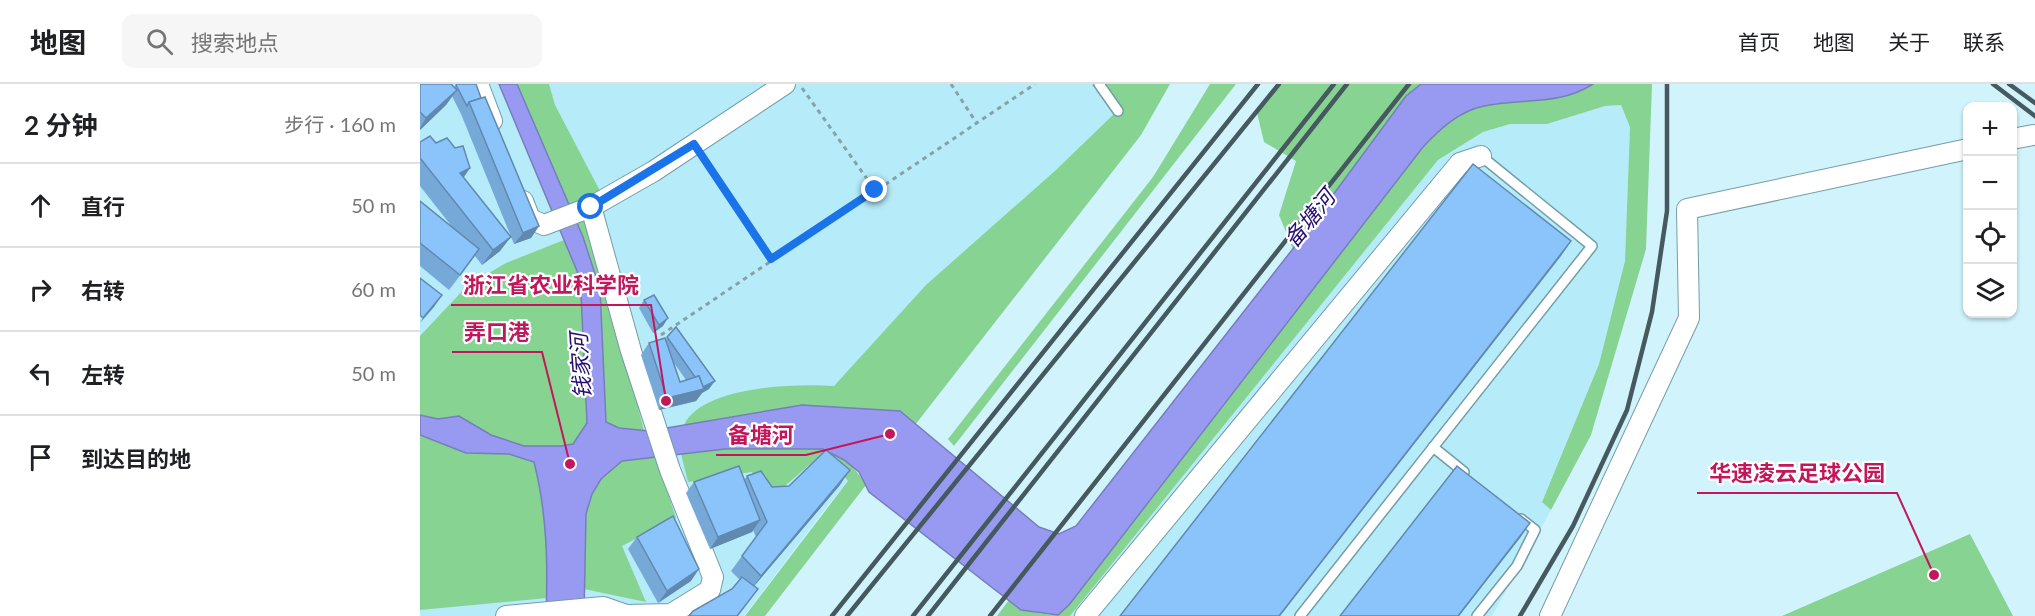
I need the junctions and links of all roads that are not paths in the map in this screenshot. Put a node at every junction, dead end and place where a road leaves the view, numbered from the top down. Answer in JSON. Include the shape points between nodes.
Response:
{"nodes":[{"id":1,"x":478,"y":84,"type":"edge"},
{"id":2,"x":785,"y":84,"type":"edge"},
{"id":3,"x":1100,"y":84,"type":"edge"},
{"id":4,"x":1118,"y":111,"type":"dead end"},
{"id":5,"x":2033,"y":135,"type":"dead end"},
{"id":6,"x":498,"y":136,"type":"edge"},
{"id":7,"x":2017,"y":138,"type":"edge"},
{"id":8,"x":1963,"y":150,"type":"edge"},
{"id":9,"x":1481,"y":156,"type":"joint"},
{"id":10,"x":518,"y":188,"type":"edge"},
{"id":11,"x":591,"y":207,"type":"junction"},
{"id":12,"x":1434,"y":447,"type":"junction"},
{"id":13,"x":1470,"y":478,"type":"edge"},
{"id":14,"x":1517,"y":515,"type":"edge"},
{"id":15,"x":612,"y":611,"type":"edge"},
{"id":16,"x":506,"y":616,"type":"edge"},
{"id":17,"x":1085,"y":616,"type":"edge"},
{"id":18,"x":1300,"y":616,"type":"edge"},
{"id":19,"x":1477,"y":616,"type":"edge"},
{"id":20,"x":1550,"y":616,"type":"edge"}],
"edges":[{"from":1,"to":6,"type":"street"},
{"from":2,"to":11,"type":"street"},
{"from":3,"to":4,"type":"lane"},
{"from":5,"to":7,"type":"street"},
{"from":8,"to":20,"type":"street","via":[[1687,209],[1689,318]]},
{"from":9,"to":12,"type":"lane","via":[[1592,246]]},
{"from":9,"to":17,"type":"street","via":[[1460,163]]},
{"from":10,"to":11,"type":"street","via":[[530,219],[544,225]]},
{"from":11,"to":15,"type":"street","via":[[622,324],[670,470],[713,577],[710,590],[671,614],[626,615]]},
{"from":12,"to":13,"type":"lane"},
{"from":12,"to":18,"type":"lane"},
{"from":14,"to":19,"type":"lane","via":[[1535,531],[1517,566]]},
{"from":15,"to":16,"type":"street"}]}
